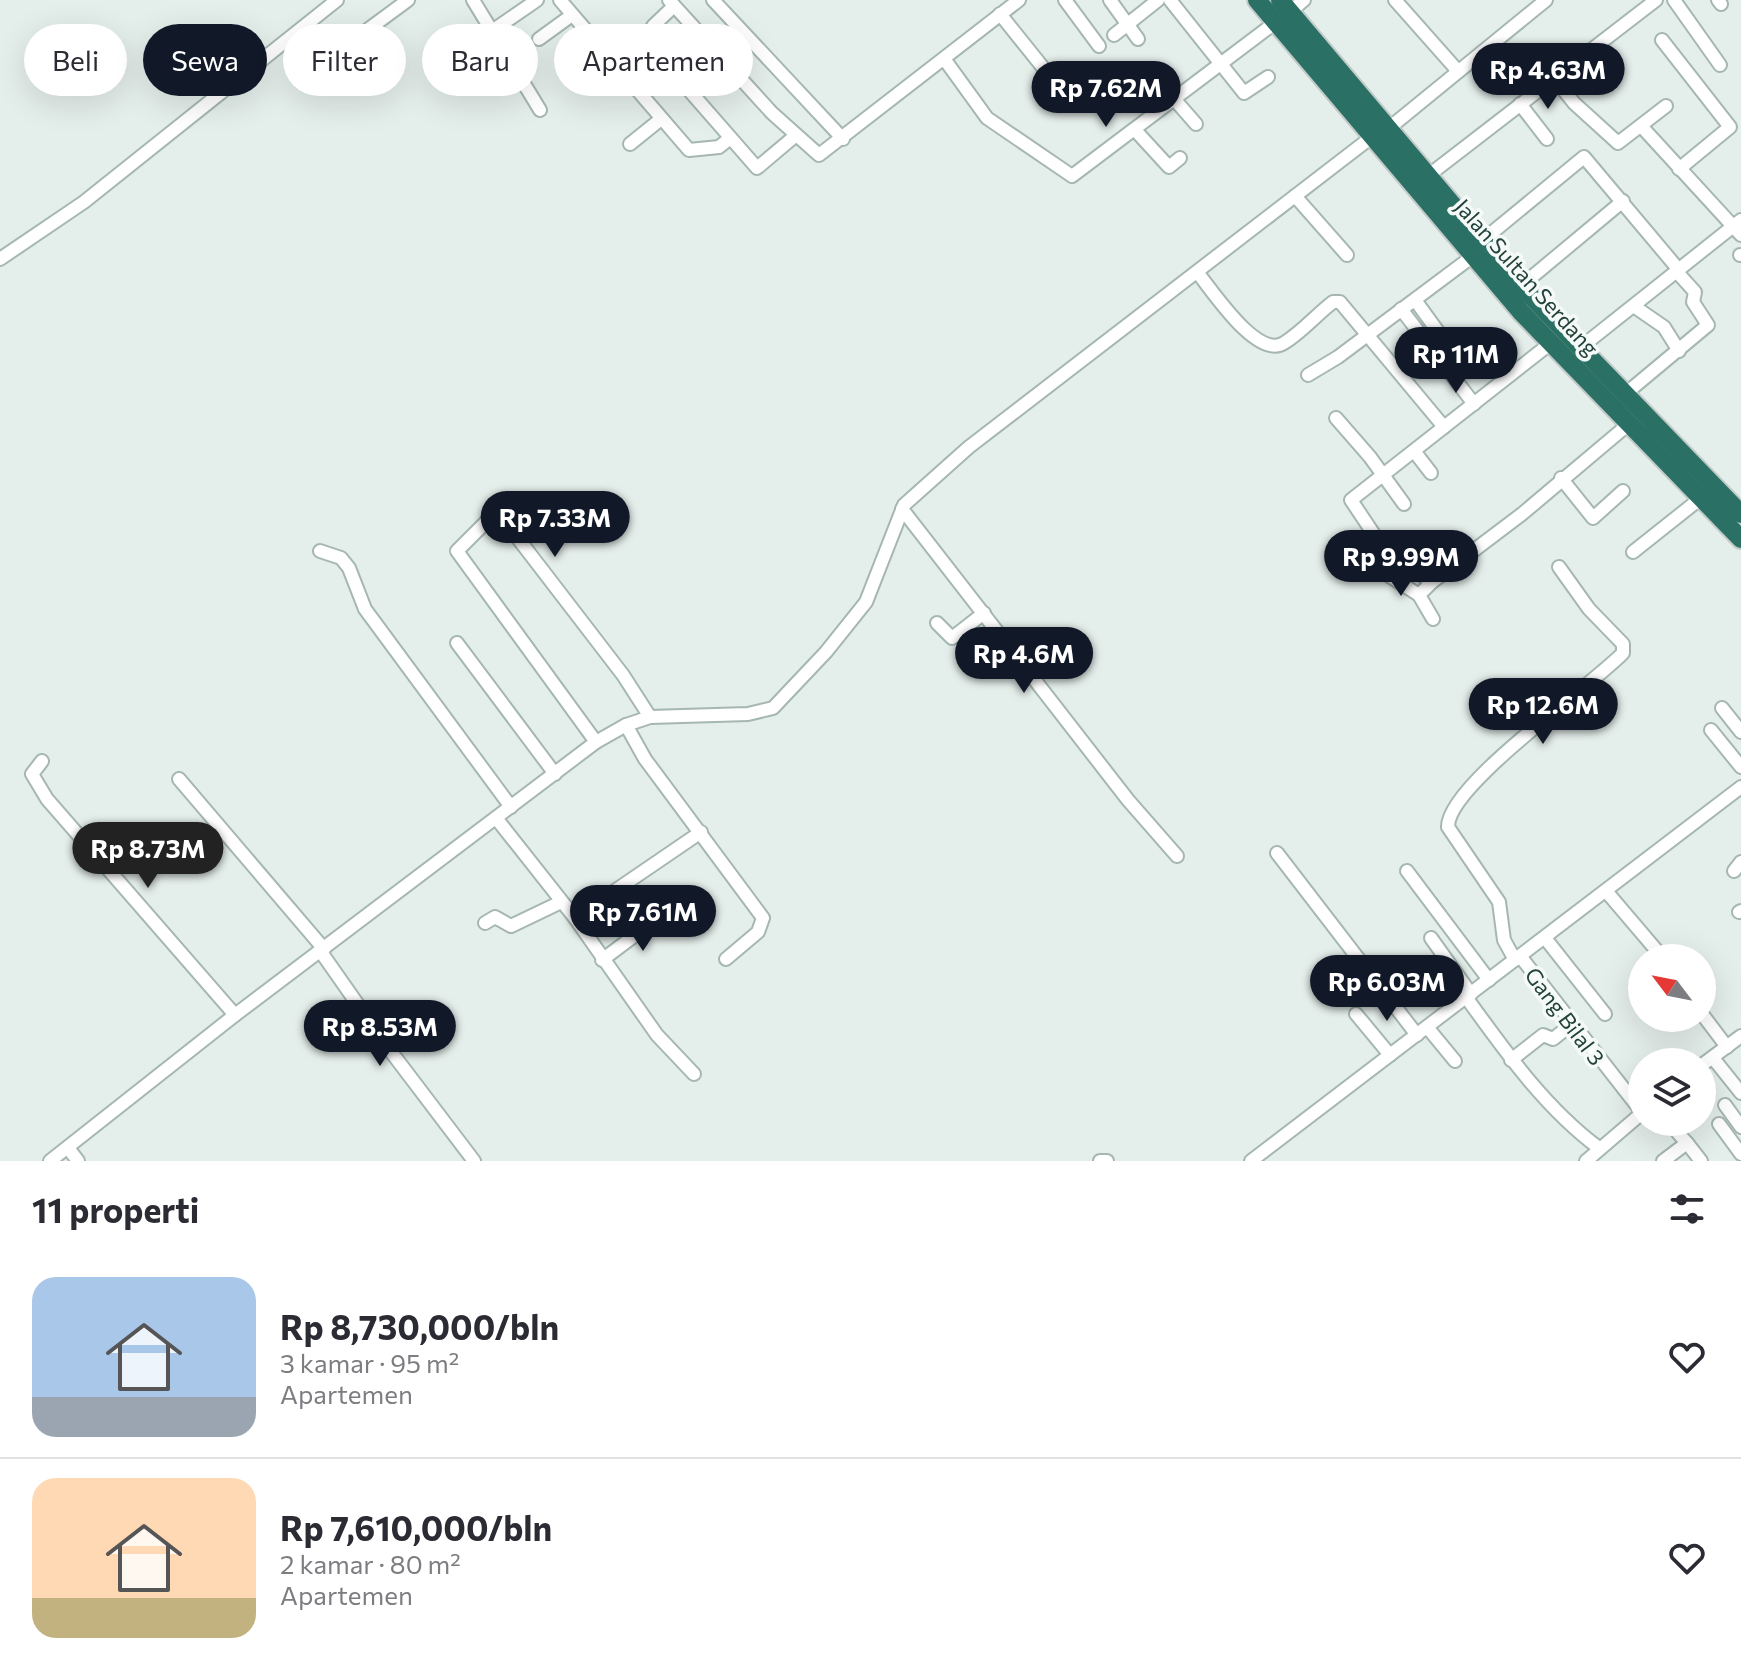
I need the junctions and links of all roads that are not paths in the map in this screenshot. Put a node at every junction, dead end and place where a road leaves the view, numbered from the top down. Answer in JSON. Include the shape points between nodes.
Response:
{"nodes":[{"id":1,"x":337,"y":0,"type":"edge"},
{"id":2,"x":408,"y":0,"type":"edge"},
{"id":3,"x":473,"y":0,"type":"edge"},
{"id":4,"x":537,"y":0,"type":"edge"},
{"id":5,"x":560,"y":0,"type":"edge"},
{"id":6,"x":713,"y":0,"type":"edge"},
{"id":7,"x":1019,"y":0,"type":"edge"},
{"id":8,"x":1065,"y":0,"type":"edge"},
{"id":9,"x":1110,"y":0,"type":"edge"},
{"id":10,"x":1158,"y":0,"type":"edge"},
{"id":11,"x":1170,"y":0,"type":"edge"},
{"id":12,"x":1257,"y":0,"type":"edge"},
{"id":13,"x":1395,"y":0,"type":"edge"},
{"id":14,"x":1656,"y":0,"type":"edge"},
{"id":15,"x":1674,"y":0,"type":"edge"},
{"id":16,"x":1539,"y":2,"type":"edge"},
{"id":17,"x":671,"y":3,"type":"edge"},
{"id":18,"x":1287,"y":8,"type":"edge"},
{"id":19,"x":1000,"y":14,"type":"junction"},
{"id":20,"x":572,"y":15,"type":"junction"},
{"id":21,"x":1127,"y":23,"type":"junction"},
{"id":22,"x":375,"y":24,"type":"edge"},
{"id":23,"x":488,"y":24,"type":"edge"},
{"id":24,"x":502,"y":24,"type":"edge"},
{"id":25,"x":655,"y":24,"type":"edge"},
{"id":26,"x":1114,"y":35,"type":"dead end"},
{"id":27,"x":539,"y":39,"type":"dead end"},
{"id":28,"x":1138,"y":39,"type":"dead end"},
{"id":29,"x":1662,"y":40,"type":"dead end"},
{"id":30,"x":1099,"y":46,"type":"dead end"},
{"id":31,"x":945,"y":60,"type":"junction"},
{"id":32,"x":1222,"y":64,"type":"junction"},
{"id":33,"x":1720,"y":65,"type":"dead end"},
{"id":34,"x":1457,"y":70,"type":"junction"},
{"id":35,"x":1268,"y":77,"type":"dead end"},
{"id":36,"x":1554,"y":78,"type":"junction"},
{"id":37,"x":1057,"y":85,"type":"dead end"},
{"id":38,"x":531,"y":96,"type":"edge"},
{"id":39,"x":693,"y":96,"type":"edge"},
{"id":40,"x":1175,"y":100,"type":"junction"},
{"id":41,"x":1520,"y":104,"type":"junction"},
{"id":42,"x":1666,"y":106,"type":"dead end"},
{"id":43,"x":540,"y":110,"type":"dead end"},
{"id":44,"x":1608,"y":114,"type":"dead end"},
{"id":45,"x":661,"y":119,"type":"junction"},
{"id":46,"x":1196,"y":124,"type":"dead end"},
{"id":47,"x":810,"y":125,"type":"dead end"},
{"id":48,"x":1596,"y":125,"type":"junction"},
{"id":49,"x":1642,"y":127,"type":"junction"},
{"id":50,"x":1730,"y":127,"type":"junction"},
{"id":51,"x":1135,"y":130,"type":"junction"},
{"id":52,"x":1381,"y":132,"type":"junction"},
{"id":53,"x":797,"y":136,"type":"junction"},
{"id":54,"x":1741,"y":137,"type":"edge"},
{"id":55,"x":729,"y":139,"type":"junction"},
{"id":56,"x":843,"y":139,"type":"junction"},
{"id":57,"x":1547,"y":139,"type":"dead end"},
{"id":58,"x":630,"y":144,"type":"dead end"},
{"id":59,"x":1180,"y":158,"type":"dead end"},
{"id":60,"x":1679,"y":169,"type":"junction"},
{"id":61,"x":1429,"y":175,"type":"junction"},
{"id":62,"x":1295,"y":196,"type":"junction"},
{"id":63,"x":1623,"y":201,"type":"junction"},
{"id":64,"x":1738,"y":227,"type":"edge"},
{"id":65,"x":1478,"y":248,"type":"junction"},
{"id":66,"x":1347,"y":255,"type":"dead end"},
{"id":67,"x":0,"y":259,"type":"edge"},
{"id":68,"x":1678,"y":271,"type":"junction"},
{"id":69,"x":1197,"y":272,"type":"junction"},
{"id":70,"x":1521,"y":286,"type":"junction"},
{"id":71,"x":1415,"y":300,"type":"junction"},
{"id":72,"x":1635,"y":307,"type":"junction"},
{"id":73,"x":1401,"y":309,"type":"junction"},
{"id":74,"x":1439,"y":333,"type":"dead end"},
{"id":75,"x":1368,"y":334,"type":"junction"},
{"id":76,"x":1551,"y":343,"type":"junction"},
{"id":77,"x":1580,"y":348,"type":"junction"},
{"id":78,"x":1679,"y":351,"type":"junction"},
{"id":79,"x":1308,"y":375,"type":"dead end"},
{"id":80,"x":1624,"y":395,"type":"junction"},
{"id":81,"x":1474,"y":404,"type":"junction"},
{"id":82,"x":1336,"y":418,"type":"dead end"},
{"id":83,"x":1630,"y":423,"type":"junction"},
{"id":84,"x":1444,"y":427,"type":"junction"},
{"id":85,"x":1414,"y":451,"type":"junction"},
{"id":86,"x":1431,"y":473,"type":"dead end"},
{"id":87,"x":1382,"y":475,"type":"junction"},
{"id":88,"x":1561,"y":478,"type":"junction"},
{"id":89,"x":1623,"y":491,"type":"dead end"},
{"id":90,"x":1701,"y":498,"type":"junction"},
{"id":91,"x":1404,"y":504,"type":"dead end"},
{"id":92,"x":902,"y":509,"type":"junction"},
{"id":93,"x":1741,"y":514,"type":"edge"},
{"id":94,"x":1373,"y":533,"type":"dead end"},
{"id":95,"x":1741,"y":539,"type":"edge"},
{"id":96,"x":320,"y":551,"type":"dead end"},
{"id":97,"x":1633,"y":552,"type":"dead end"},
{"id":98,"x":1368,"y":556,"type":"dead end"},
{"id":99,"x":1559,"y":567,"type":"dead end"},
{"id":100,"x":1383,"y":572,"type":"junction"},
{"id":101,"x":1432,"y":582,"type":"junction"},
{"id":102,"x":1419,"y":595,"type":"junction"},
{"id":103,"x":984,"y":613,"type":"junction"},
{"id":104,"x":1433,"y":619,"type":"dead end"},
{"id":105,"x":937,"y":623,"type":"dead end"},
{"id":106,"x":457,"y":643,"type":"dead end"},
{"id":107,"x":1722,"y":708,"type":"dead end"},
{"id":108,"x":650,"y":717,"type":"junction"},
{"id":109,"x":626,"y":725,"type":"junction"},
{"id":110,"x":1711,"y":730,"type":"dead end"},
{"id":111,"x":1741,"y":732,"type":"edge"},
{"id":112,"x":596,"y":742,"type":"junction"},
{"id":113,"x":42,"y":761,"type":"dead end"},
{"id":114,"x":1741,"y":767,"type":"edge"},
{"id":115,"x":555,"y":774,"type":"junction"},
{"id":116,"x":179,"y":779,"type":"dead end"},
{"id":117,"x":1741,"y":787,"type":"edge"},
{"id":118,"x":511,"y":807,"type":"junction"},
{"id":119,"x":496,"y":818,"type":"junction"},
{"id":120,"x":701,"y":832,"type":"junction"},
{"id":121,"x":1277,"y":853,"type":"dead end"},
{"id":122,"x":1177,"y":856,"type":"dead end"},
{"id":123,"x":1407,"y":871,"type":"dead end"},
{"id":124,"x":1606,"y":891,"type":"junction"},
{"id":125,"x":561,"y":902,"type":"junction"},
{"id":126,"x":662,"y":915,"type":"dead end"},
{"id":127,"x":575,"y":918,"type":"junction"},
{"id":128,"x":485,"y":923,"type":"dead end"},
{"id":129,"x":1431,"y":938,"type":"dead end"},
{"id":130,"x":1545,"y":938,"type":"junction"},
{"id":131,"x":1651,"y":944,"type":"edge"},
{"id":132,"x":322,"y":950,"type":"junction"},
{"id":133,"x":1518,"y":958,"type":"junction"},
{"id":134,"x":726,"y":959,"type":"dead end"},
{"id":135,"x":602,"y":960,"type":"junction"},
{"id":136,"x":1489,"y":980,"type":"junction"},
{"id":137,"x":1468,"y":996,"type":"junction"},
{"id":138,"x":1356,"y":1014,"type":"dead end"},
{"id":139,"x":1605,"y":1014,"type":"dead end"},
{"id":140,"x":235,"y":1015,"type":"junction"},
{"id":141,"x":1572,"y":1024,"type":"junction"},
{"id":142,"x":1422,"y":1031,"type":"junction"},
{"id":143,"x":1716,"y":1032,"type":"edge"},
{"id":144,"x":1741,"y":1036,"type":"edge"},
{"id":145,"x":1727,"y":1047,"type":"junction"},
{"id":146,"x":1390,"y":1055,"type":"junction"},
{"id":147,"x":1716,"y":1055,"type":"edge"},
{"id":148,"x":1511,"y":1060,"type":"junction"},
{"id":149,"x":1455,"y":1061,"type":"dead end"},
{"id":150,"x":1716,"y":1069,"type":"edge"},
{"id":151,"x":694,"y":1074,"type":"dead end"},
{"id":152,"x":1741,"y":1093,"type":"edge"},
{"id":153,"x":1628,"y":1094,"type":"edge"},
{"id":154,"x":1725,"y":1105,"type":"dead end"},
{"id":155,"x":1628,"y":1124,"type":"edge"},
{"id":156,"x":1719,"y":1124,"type":"dead end"},
{"id":157,"x":1741,"y":1127,"type":"edge"},
{"id":158,"x":68,"y":1148,"type":"junction"},
{"id":159,"x":1599,"y":1148,"type":"junction"},
{"id":160,"x":1266,"y":1149,"type":"junction"},
{"id":161,"x":1741,"y":1154,"type":"edge"},
{"id":162,"x":50,"y":1161,"type":"edge"},
{"id":163,"x":78,"y":1161,"type":"edge"},
{"id":164,"x":474,"y":1161,"type":"edge"},
{"id":165,"x":1100,"y":1161,"type":"edge"},
{"id":166,"x":1107,"y":1161,"type":"edge"},
{"id":167,"x":1251,"y":1161,"type":"edge"},
{"id":168,"x":1275,"y":1161,"type":"edge"},
{"id":169,"x":1586,"y":1161,"type":"edge"},
{"id":170,"x":1663,"y":1161,"type":"edge"},
{"id":171,"x":1701,"y":1161,"type":"edge"}],
"edges":[{"from":1,"to":67,"type":"street","via":[[84,202]]},
{"from":2,"to":22,"type":"street"},
{"from":3,"to":23,"type":"street"},
{"from":4,"to":24,"type":"street"},
{"from":5,"to":20,"type":"street"},
{"from":6,"to":56,"type":"street"},
{"from":7,"to":19,"type":"street"},
{"from":8,"to":30,"type":"street"},
{"from":9,"to":21,"type":"street"},
{"from":10,"to":21,"type":"street"},
{"from":11,"to":32,"type":"street"},
{"from":12,"to":18,"type":"highway","name":"Jalan Sultan Serdang"},
{"from":13,"to":34,"type":"street"},
{"from":14,"to":36,"type":"street"},
{"from":15,"to":33,"type":"street"},
{"from":16,"to":34,"type":"street"},
{"from":17,"to":25,"type":"street"},
{"from":17,"to":53,"type":"street"},
{"from":18,"to":32,"type":"street"},
{"from":18,"to":52,"type":"highway","name":"Jalan Sultan Serdang"},
{"from":19,"to":31,"type":"street"},
{"from":19,"to":37,"type":"street"},
{"from":20,"to":27,"type":"street"},
{"from":20,"to":45,"type":"street"},
{"from":21,"to":26,"type":"street"},
{"from":21,"to":28,"type":"street"},
{"from":29,"to":50,"type":"street"},
{"from":31,"to":51,"type":"street","via":[[987,118],[1065,174],[1080,171]]},
{"from":31,"to":56,"type":"street"},
{"from":32,"to":35,"type":"street","via":[[1244,93]]},
{"from":32,"to":40,"type":"street"},
{"from":34,"to":52,"type":"street"},
{"from":36,"to":41,"type":"street"},
{"from":36,"to":48,"type":"street"},
{"from":38,"to":43,"type":"street"},
{"from":39,"to":55,"type":"street"},
{"from":40,"to":46,"type":"street"},
{"from":40,"to":51,"type":"street"},
{"from":41,"to":57,"type":"street"},
{"from":41,"to":61,"type":"street"},
{"from":42,"to":49,"type":"street"},
{"from":44,"to":48,"type":"street"},
{"from":45,"to":55,"type":"street","via":[[690,151],[719,147]]},
{"from":45,"to":58,"type":"street"},
{"from":47,"to":53,"type":"street"},
{"from":48,"to":49,"type":"street","via":[[1619,143]]},
{"from":49,"to":60,"type":"street"},
{"from":50,"to":54,"type":"street"},
{"from":50,"to":60,"type":"street"},
{"from":51,"to":59,"type":"street","via":[[1162,163],[1169,167]]},
{"from":52,"to":61,"type":"highway","name":"Jalan Sultan Serdang"},
{"from":52,"to":62,"type":"street"},
{"from":52,"to":65,"type":"highway","name":"Jalan Sultan Serdang"},
{"from":53,"to":55,"type":"street","via":[[757,168]]},
{"from":53,"to":56,"type":"street","via":[[819,155]]},
{"from":60,"to":64,"type":"street"},
{"from":61,"to":65,"type":"highway","name":"Jalan Sultan Serdang"},
{"from":62,"to":66,"type":"street"},
{"from":62,"to":69,"type":"street"},
{"from":63,"to":65,"type":"street","via":[[1583,157]]},
{"from":63,"to":68,"type":"street"},
{"from":63,"to":70,"type":"street"},
{"from":64,"to":68,"type":"street"},
{"from":65,"to":70,"type":"highway","name":"Jalan Sultan Serdang"},
{"from":65,"to":71,"type":"street"},
{"from":65,"to":76,"type":"highway","name":"Jalan Sultan Serdang"},
{"from":68,"to":72,"type":"street"},
{"from":68,"to":78,"type":"street","via":[[1709,321]]},
{"from":69,"to":75,"type":"street","via":[[1259,342],[1280,345],[1338,301]]},
{"from":69,"to":92,"type":"street","via":[[969,447]]},
{"from":70,"to":77,"type":"highway","name":"Jalan Sultan Serdang"},
{"from":71,"to":73,"type":"street"},
{"from":71,"to":74,"type":"street"},
{"from":72,"to":77,"type":"street"},
{"from":72,"to":78,"type":"street","via":[[1664,327]]},
{"from":73,"to":75,"type":"street"},
{"from":73,"to":81,"type":"street"},
{"from":75,"to":79,"type":"street"},
{"from":75,"to":84,"type":"street"},
{"from":76,"to":81,"type":"street"},
{"from":76,"to":83,"type":"highway","name":"Jalan Sultan Serdang"},
{"from":77,"to":80,"type":"highway","name":"Jalan Sultan Serdang"},
{"from":78,"to":80,"type":"street"},
{"from":80,"to":93,"type":"highway","name":"Jalan Sultan Serdang"},
{"from":81,"to":84,"type":"street"},
{"from":82,"to":87,"type":"street"},
{"from":83,"to":88,"type":"street"},
{"from":83,"to":90,"type":"highway","name":"Jalan Sultan Serdang"},
{"from":84,"to":85,"type":"street"},
{"from":85,"to":86,"type":"street"},
{"from":85,"to":87,"type":"street"},
{"from":87,"to":91,"type":"street"},
{"from":87,"to":94,"type":"street","via":[[1351,500]]},
{"from":88,"to":89,"type":"street","via":[[1593,518]]},
{"from":88,"to":101,"type":"street"},
{"from":90,"to":95,"type":"highway","name":"Jalan Sultan Serdang"},
{"from":90,"to":97,"type":"street"},
{"from":92,"to":103,"type":"street"},
{"from":92,"to":108,"type":"street","via":[[866,602],[773,708],[748,714]]},
{"from":96,"to":118,"type":"street","via":[[341,558],[349,568],[365,609]]},
{"from":98,"to":100,"type":"street"},
{"from":99,"to":133,"type":"street","name":"Gang Bilal 3","via":[[1623,644],[1623,653],[1471,783],[1448,818],[1448,827],[1499,902],[1504,940]]},
{"from":100,"to":101,"type":"street","via":[[1389,555]]},
{"from":100,"to":102,"type":"street"},
{"from":101,"to":102,"type":"street"},
{"from":102,"to":104,"type":"street"},
{"from":103,"to":105,"type":"street","via":[[952,638]]},
{"from":103,"to":122,"type":"street"},
{"from":106,"to":115,"type":"street"},
{"from":107,"to":111,"type":"street"},
{"from":108,"to":109,"type":"street"},
{"from":108,"to":112,"type":"street","via":[[507,524],[492,516],[457,551]]},
{"from":109,"to":112,"type":"street"},
{"from":109,"to":120,"type":"street"},
{"from":110,"to":114,"type":"street"},
{"from":112,"to":115,"type":"street"},
{"from":113,"to":140,"type":"street","via":[[32,774],[47,799]]},
{"from":115,"to":118,"type":"street"},
{"from":116,"to":132,"type":"street"},
{"from":117,"to":124,"type":"street"},
{"from":118,"to":119,"type":"street"},
{"from":119,"to":125,"type":"street"},
{"from":119,"to":132,"type":"street"},
{"from":120,"to":127,"type":"street"},
{"from":120,"to":134,"type":"street","via":[[763,918],[758,932]]},
{"from":121,"to":142,"type":"street"},
{"from":123,"to":136,"type":"street"},
{"from":124,"to":130,"type":"street"},
{"from":124,"to":131,"type":"street"},
{"from":125,"to":127,"type":"street"},
{"from":125,"to":128,"type":"street","via":[[511,926],[495,917]]},
{"from":126,"to":135,"type":"street"},
{"from":127,"to":135,"type":"street"},
{"from":129,"to":137,"type":"street"},
{"from":130,"to":133,"type":"street"},
{"from":130,"to":139,"type":"street"},
{"from":132,"to":140,"type":"street"},
{"from":132,"to":164,"type":"street"},
{"from":133,"to":136,"type":"street"},
{"from":133,"to":141,"type":"street","name":"Gang Bilal 3"},
{"from":135,"to":151,"type":"street","via":[[657,1035]]},
{"from":136,"to":137,"type":"street"},
{"from":137,"to":142,"type":"street"},
{"from":137,"to":148,"type":"street"},
{"from":138,"to":146,"type":"street"},
{"from":140,"to":158,"type":"street"},
{"from":141,"to":148,"type":"street","via":[[1553,1039],[1543,1035]]},
{"from":141,"to":153,"type":"street","name":"Gang Bilal 3"},
{"from":142,"to":146,"type":"street"},
{"from":142,"to":149,"type":"street"},
{"from":143,"to":145,"type":"street"},
{"from":144,"to":145,"type":"street"},
{"from":145,"to":147,"type":"street"},
{"from":146,"to":160,"type":"street"},
{"from":148,"to":159,"type":"street"},
{"from":150,"to":152,"type":"street"},
{"from":154,"to":157,"type":"street"},
{"from":155,"to":159,"type":"street"},
{"from":156,"to":161,"type":"street"},
{"from":158,"to":162,"type":"street"},
{"from":158,"to":163,"type":"street"},
{"from":159,"to":169,"type":"street"},
{"from":160,"to":167,"type":"street"},
{"from":160,"to":168,"type":"street"},
{"from":165,"to":166,"type":"street"},
{"from":170,"to":171,"type":"street","via":[[1682,1138]]}]}
